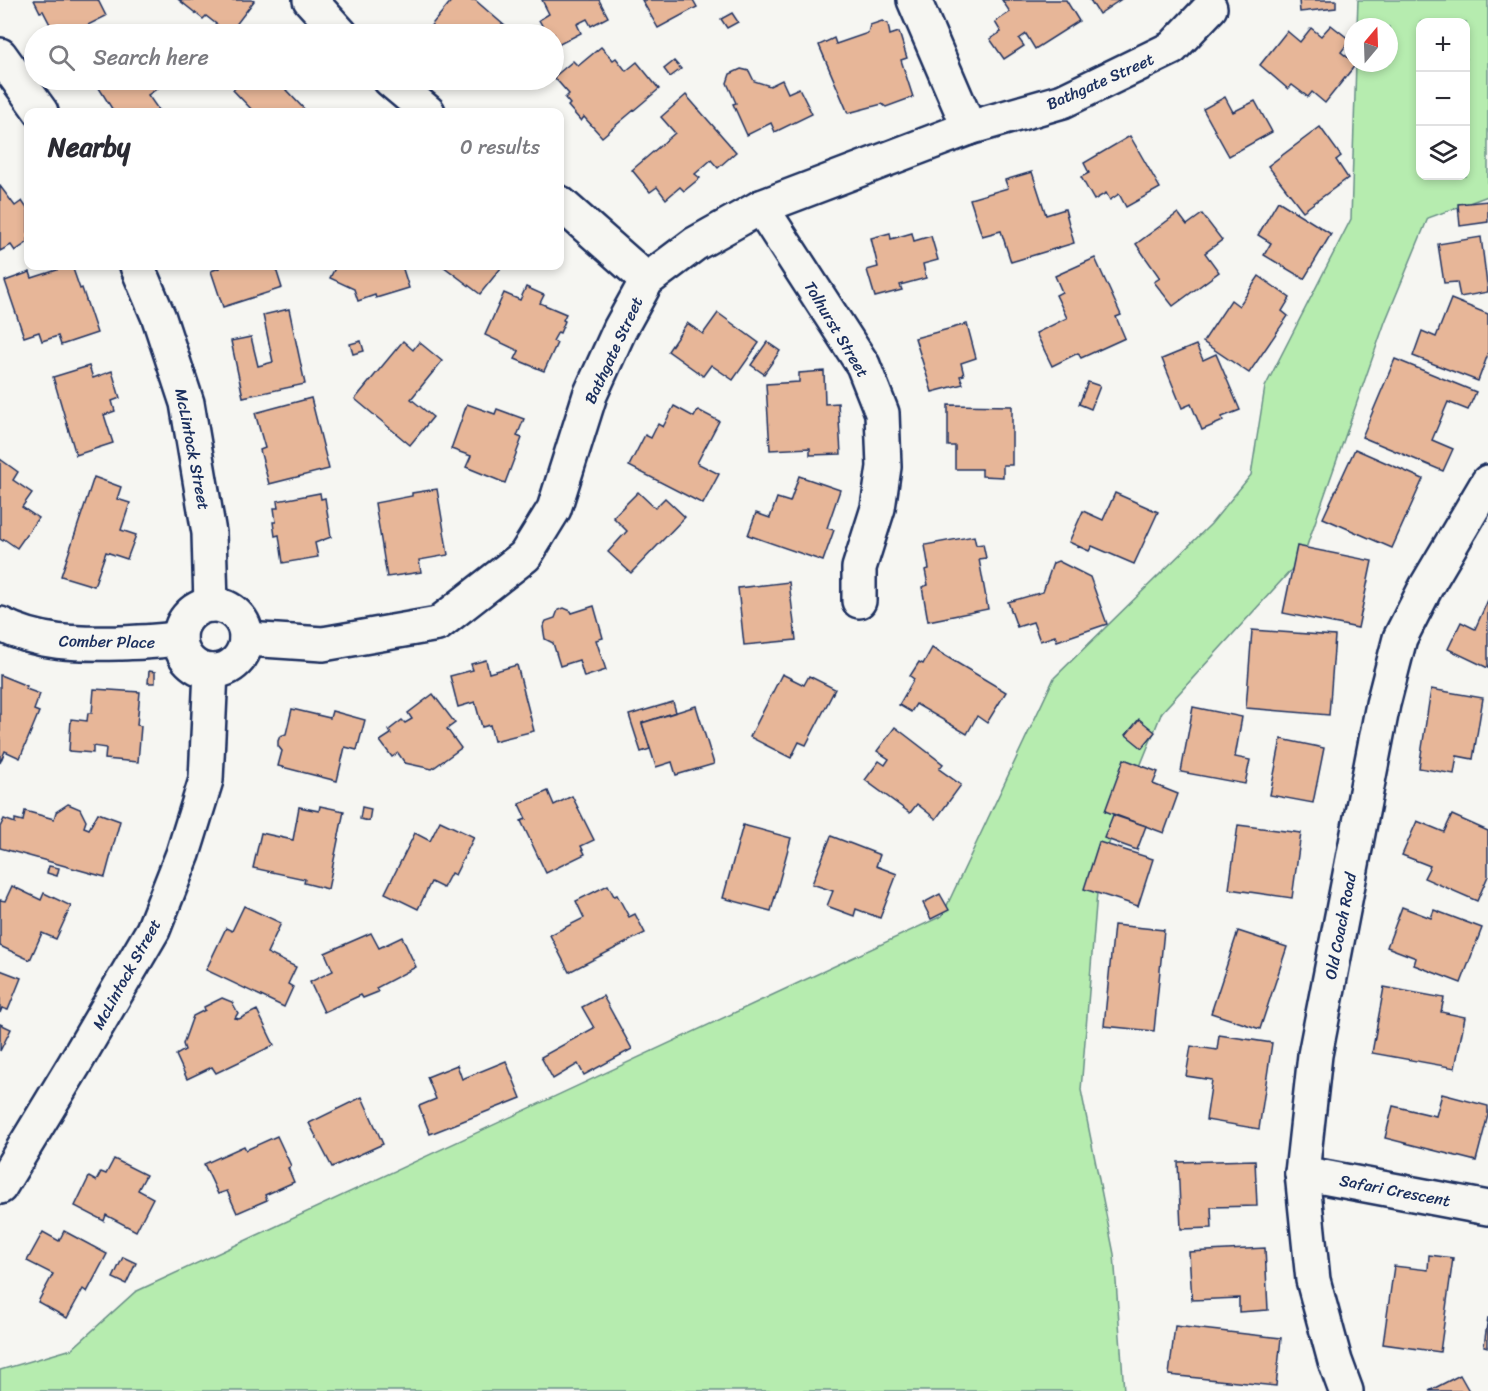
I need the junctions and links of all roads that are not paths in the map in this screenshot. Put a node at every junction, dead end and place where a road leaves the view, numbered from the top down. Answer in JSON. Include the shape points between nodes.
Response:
{"nodes":[{"id":1,"x":310,"y":0,"type":"edge"},
{"id":2,"x":914,"y":0,"type":"edge"},
{"id":3,"x":1210,"y":8,"type":"dead end"},
{"id":4,"x":332,"y":24,"type":"edge"},
{"id":5,"x":0,"y":55,"type":"edge"},
{"id":6,"x":24,"y":88,"type":"edge"},
{"id":7,"x":25,"y":90,"type":"edge"},
{"id":8,"x":402,"y":90,"type":"edge"},
{"id":9,"x":38,"y":108,"type":"edge"},
{"id":10,"x":423,"y":108,"type":"edge"},
{"id":11,"x":969,"y":129,"type":"junction"},
{"id":12,"x":564,"y":207,"type":"edge"},
{"id":13,"x":761,"y":207,"type":"junction"},
{"id":14,"x":139,"y":270,"type":"edge"},
{"id":15,"x":647,"y":280,"type":"junction"},
{"id":16,"x":1488,"y":482,"type":"edge"},
{"id":17,"x":859,"y":601,"type":"dead end"},
{"id":18,"x":211,"y":605,"type":"junction"},
{"id":19,"x":0,"y":624,"type":"edge"},
{"id":20,"x":180,"y":638,"type":"junction"},
{"id":21,"x":246,"y":639,"type":"junction"},
{"id":22,"x":211,"y":671,"type":"junction"},
{"id":23,"x":1302,"y":1173,"type":"junction"},
{"id":24,"x":0,"y":1187,"type":"edge"},
{"id":25,"x":1488,"y":1208,"type":"edge"},
{"id":26,"x":1346,"y":1391,"type":"edge"}],
"edges":[{"from":1,"to":4,"type":"street"},
{"from":2,"to":11,"type":"street"},
{"from":3,"to":11,"type":"street","name":"Bathgate Street","via":[[1172,48],[1063,101]]},
{"from":5,"to":6,"type":"street"},
{"from":7,"to":9,"type":"street"},
{"from":8,"to":10,"type":"street"},
{"from":11,"to":13,"type":"street","name":"Bathgate Street"},
{"from":12,"to":15,"type":"street"},
{"from":13,"to":15,"type":"street","name":"Bathgate Street","via":[[695,244]]},
{"from":13,"to":17,"type":"street","name":"Tolhurst Street","via":[[862,365],[882,413],[884,467],[878,508],[859,568]]},
{"from":14,"to":18,"type":"street","name":"McLintock Street","via":[[187,403],[209,532]]},
{"from":15,"to":21,"type":"street","name":"Bathgate Street","via":[[590,395],[554,509],[525,556],[438,624],[322,644]]},
{"from":16,"to":23,"type":"street","name":"Old Coach Road","via":[[1400,638],[1383,705],[1315,1055]]},
{"from":18,"to":20,"type":"street","via":[[192,612],[181,628]]},
{"from":18,"to":21,"type":"street","via":[[222,606],[240,618]]},
{"from":19,"to":20,"type":"street","name":"Comber Place","via":[[37,638],[73,644]]},
{"from":20,"to":22,"type":"street","via":[[193,664]]},
{"from":21,"to":22,"type":"street","via":[[244,649],[231,665]]},
{"from":22,"to":24,"type":"street","name":"McLintock Street","via":[[206,780],[153,930]]},
{"from":23,"to":25,"type":"street","name":"Safari Crescent"},
{"from":23,"to":26,"type":"street","name":"Old Coach Road","via":[[1313,1280]]}]}
